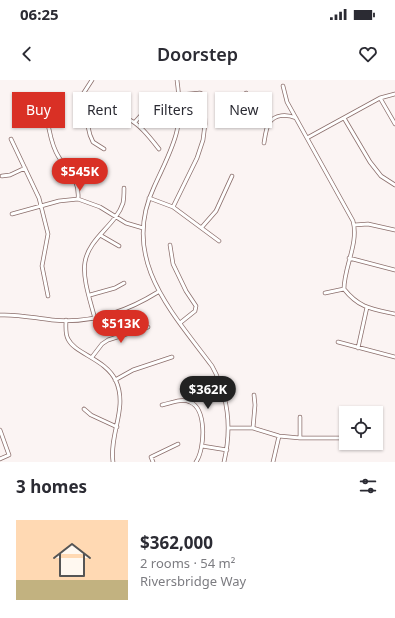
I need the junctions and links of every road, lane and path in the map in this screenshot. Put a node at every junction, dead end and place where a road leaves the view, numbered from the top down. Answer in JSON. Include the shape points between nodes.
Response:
{"nodes":[{"id":1,"x":92,"y":80,"type":"edge"},
{"id":2,"x":177,"y":80,"type":"edge"},
{"id":3,"x":283,"y":86,"type":"dead end"},
{"id":4,"x":84,"y":92,"type":"edge"},
{"id":5,"x":179,"y":92,"type":"edge"},
{"id":6,"x":395,"y":94,"type":"edge"},
{"id":7,"x":380,"y":98,"type":"junction"},
{"id":8,"x":139,"y":118,"type":"edge"},
{"id":9,"x":344,"y":118,"type":"junction"},
{"id":10,"x":296,"y":119,"type":"junction"},
{"id":11,"x":131,"y":121,"type":"edge"},
{"id":12,"x":272,"y":121,"type":"edge"},
{"id":13,"x":135,"y":122,"type":"junction"},
{"id":14,"x":395,"y":124,"type":"edge"},
{"id":15,"x":49,"y":128,"type":"edge"},
{"id":16,"x":88,"y":128,"type":"edge"},
{"id":17,"x":178,"y":128,"type":"edge"},
{"id":18,"x":204,"y":128,"type":"edge"},
{"id":19,"x":267,"y":128,"type":"edge"},
{"id":20,"x":307,"y":138,"type":"junction"},
{"id":21,"x":11,"y":139,"type":"dead end"},
{"id":22,"x":264,"y":143,"type":"dead end"},
{"id":23,"x":104,"y":149,"type":"dead end"},
{"id":24,"x":159,"y":149,"type":"dead end"},
{"id":25,"x":25,"y":168,"type":"junction"},
{"id":26,"x":2,"y":176,"type":"dead end"},
{"id":27,"x":232,"y":176,"type":"dead end"},
{"id":28,"x":395,"y":185,"type":"edge"},
{"id":29,"x":124,"y":188,"type":"dead end"},
{"id":30,"x":149,"y":198,"type":"junction"},
{"id":31,"x":78,"y":199,"type":"junction"},
{"id":32,"x":41,"y":206,"type":"junction"},
{"id":33,"x":173,"y":207,"type":"junction"},
{"id":34,"x":12,"y":214,"type":"dead end"},
{"id":35,"x":114,"y":217,"type":"junction"},
{"id":36,"x":354,"y":225,"type":"junction"},
{"id":37,"x":202,"y":227,"type":"junction"},
{"id":38,"x":143,"y":228,"type":"junction"},
{"id":39,"x":395,"y":230,"type":"edge"},
{"id":40,"x":100,"y":235,"type":"junction"},
{"id":41,"x":219,"y":241,"type":"dead end"},
{"id":42,"x":119,"y":246,"type":"dead end"},
{"id":43,"x":170,"y":246,"type":"dead end"},
{"id":44,"x":349,"y":258,"type":"junction"},
{"id":45,"x":395,"y":270,"type":"edge"},
{"id":46,"x":124,"y":283,"type":"dead end"},
{"id":47,"x":344,"y":289,"type":"junction"},
{"id":48,"x":158,"y":292,"type":"junction"},
{"id":49,"x":325,"y":293,"type":"dead end"},
{"id":50,"x":90,"y":295,"type":"junction"},
{"id":51,"x":48,"y":296,"type":"dead end"},
{"id":52,"x":367,"y":307,"type":"junction"},
{"id":53,"x":395,"y":314,"type":"edge"},
{"id":54,"x":0,"y":315,"type":"edge"},
{"id":55,"x":95,"y":319,"type":"junction"},
{"id":56,"x":66,"y":320,"type":"junction"},
{"id":57,"x":180,"y":323,"type":"junction"},
{"id":58,"x":148,"y":327,"type":"dead end"},
{"id":59,"x":338,"y":342,"type":"dead end"},
{"id":60,"x":358,"y":348,"type":"junction"},
{"id":61,"x":92,"y":357,"type":"junction"},
{"id":62,"x":172,"y":357,"type":"dead end"},
{"id":63,"x":395,"y":357,"type":"edge"},
{"id":64,"x":115,"y":380,"type":"junction"},
{"id":65,"x":254,"y":394,"type":"dead end"},
{"id":66,"x":162,"y":405,"type":"dead end"},
{"id":67,"x":84,"y":409,"type":"dead end"},
{"id":68,"x":300,"y":417,"type":"dead end"},
{"id":69,"x":117,"y":427,"type":"junction"},
{"id":70,"x":229,"y":428,"type":"junction"},
{"id":71,"x":253,"y":428,"type":"junction"},
{"id":72,"x":0,"y":430,"type":"edge"},
{"id":73,"x":279,"y":436,"type":"junction"},
{"id":74,"x":300,"y":438,"type":"junction"},
{"id":75,"x":339,"y":438,"type":"edge"},
{"id":76,"x":178,"y":444,"type":"dead end"},
{"id":77,"x":202,"y":446,"type":"junction"},
{"id":78,"x":227,"y":450,"type":"junction"},
{"id":79,"x":0,"y":459,"type":"edge"},
{"id":80,"x":196,"y":461,"type":"edge"},
{"id":81,"x":113,"y":462,"type":"edge"},
{"id":82,"x":153,"y":462,"type":"edge"},
{"id":83,"x":224,"y":462,"type":"edge"},
{"id":84,"x":273,"y":462,"type":"edge"}],
"edges":[{"from":1,"to":4,"type":"street"},
{"from":2,"to":5,"type":"street"},
{"from":3,"to":10,"type":"street","via":[[287,102]]},
{"from":6,"to":7,"type":"street"},
{"from":7,"to":9,"type":"street"},
{"from":7,"to":14,"type":"street"},
{"from":8,"to":13,"type":"street"},
{"from":9,"to":20,"type":"street"},
{"from":9,"to":28,"type":"street","via":[[373,167]]},
{"from":10,"to":12,"type":"street","via":[[289,115],[277,117]]},
{"from":10,"to":20,"type":"street"},
{"from":11,"to":13,"type":"street"},
{"from":13,"to":24,"type":"street"},
{"from":15,"to":31,"type":"street","via":[[52,144],[76,181]]},
{"from":16,"to":23,"type":"street","via":[[93,142]]},
{"from":17,"to":30,"type":"street","via":[[174,144]]},
{"from":18,"to":33,"type":"street","via":[[197,158]]},
{"from":19,"to":22,"type":"street"},
{"from":20,"to":36,"type":"street"},
{"from":21,"to":25,"type":"street"},
{"from":25,"to":26,"type":"street"},
{"from":25,"to":32,"type":"street"},
{"from":27,"to":37,"type":"street","via":[[216,211]]},
{"from":29,"to":35,"type":"street","via":[[123,203]]},
{"from":30,"to":33,"type":"street"},
{"from":30,"to":38,"type":"street"},
{"from":31,"to":32,"type":"street"},
{"from":31,"to":35,"type":"street","via":[[100,207]]},
{"from":32,"to":34,"type":"street"},
{"from":32,"to":51,"type":"street","via":[[48,234],[42,266]]},
{"from":33,"to":37,"type":"street"},
{"from":35,"to":38,"type":"street"},
{"from":35,"to":40,"type":"street"},
{"from":36,"to":39,"type":"street","via":[[368,224]]},
{"from":36,"to":44,"type":"street"},
{"from":37,"to":41,"type":"street"},
{"from":38,"to":48,"type":"street","via":[[146,258]]},
{"from":40,"to":42,"type":"street"},
{"from":40,"to":50,"type":"street","via":[[91,246],[84,263]]},
{"from":43,"to":57,"type":"street","via":[[173,264],[196,306],[195,311]]},
{"from":44,"to":45,"type":"street"},
{"from":44,"to":47,"type":"street","via":[[344,276]]},
{"from":46,"to":50,"type":"street"},
{"from":47,"to":49,"type":"street"},
{"from":47,"to":52,"type":"street","via":[[353,301]]},
{"from":48,"to":55,"type":"street","via":[[123,311]]},
{"from":48,"to":57,"type":"street"},
{"from":50,"to":55,"type":"street"},
{"from":52,"to":53,"type":"street"},
{"from":52,"to":60,"type":"street"},
{"from":54,"to":56,"type":"street"},
{"from":55,"to":56,"type":"street"},
{"from":56,"to":61,"type":"street","via":[[68,339]]},
{"from":57,"to":70,"type":"street","via":[[219,379],[226,400]]},
{"from":58,"to":61,"type":"street","via":[[108,340]]},
{"from":59,"to":60,"type":"street"},
{"from":60,"to":63,"type":"street"},
{"from":61,"to":64,"type":"street","via":[[106,367]]},
{"from":62,"to":64,"type":"street","via":[[133,370]]},
{"from":64,"to":69,"type":"street","via":[[121,405]]},
{"from":65,"to":71,"type":"street","via":[[256,405]]},
{"from":66,"to":77,"type":"street","via":[[182,400],[189,401],[199,409],[202,414]]},
{"from":67,"to":69,"type":"street"},
{"from":68,"to":74,"type":"street"},
{"from":69,"to":81,"type":"street","via":[[113,444]]},
{"from":70,"to":71,"type":"street"},
{"from":70,"to":78,"type":"street"},
{"from":71,"to":73,"type":"street"},
{"from":72,"to":79,"type":"street","via":[[9,455]]},
{"from":73,"to":74,"type":"street"},
{"from":73,"to":84,"type":"street"},
{"from":74,"to":75,"type":"street"},
{"from":76,"to":82,"type":"street","via":[[151,457]]},
{"from":77,"to":78,"type":"street"},
{"from":77,"to":80,"type":"street"},
{"from":78,"to":83,"type":"street"}]}
